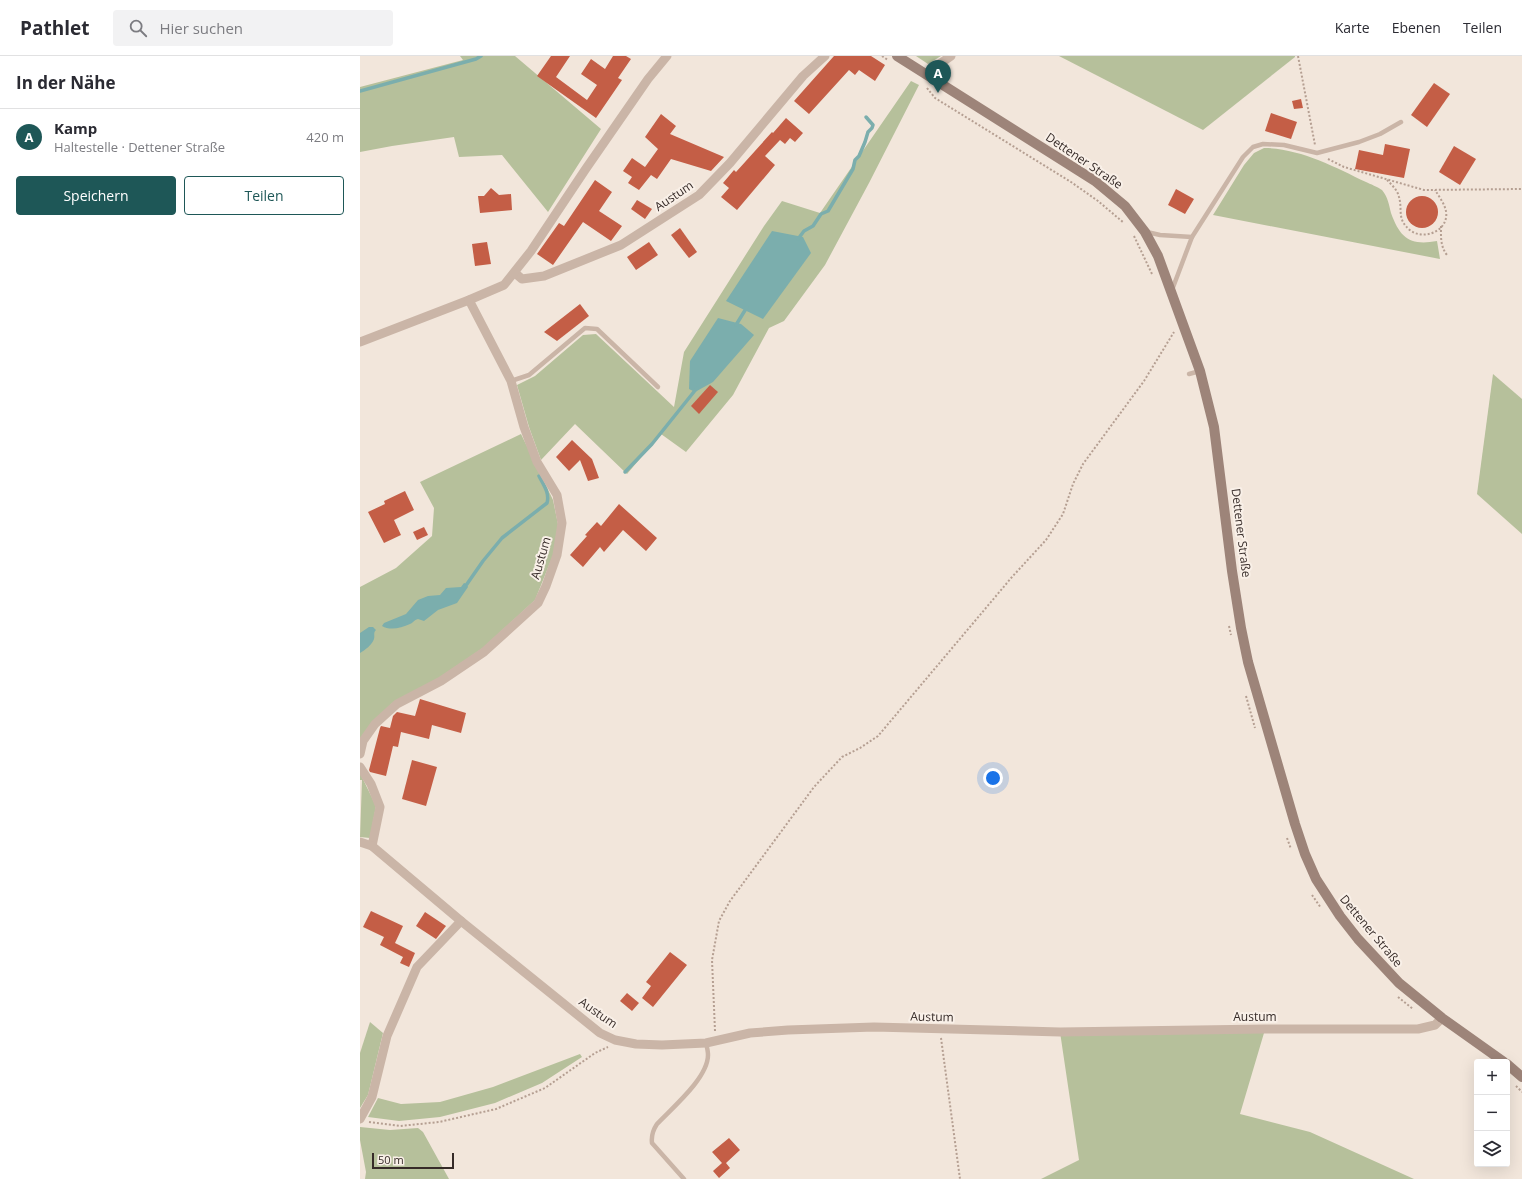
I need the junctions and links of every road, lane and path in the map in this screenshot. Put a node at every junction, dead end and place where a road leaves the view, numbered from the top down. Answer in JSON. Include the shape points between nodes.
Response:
{"nodes":[{"id":1,"x":667,"y":56,"type":"edge"},
{"id":2,"x":825,"y":56,"type":"edge"},
{"id":3,"x":882,"y":56,"type":"edge"},
{"id":4,"x":951,"y":56,"type":"edge"},
{"id":5,"x":1298,"y":56,"type":"edge"},
{"id":6,"x":895,"y":60,"type":"edge"},
{"id":7,"x":925,"y":74,"type":"junction"},
{"id":8,"x":923,"y":84,"type":"dead end"},
{"id":9,"x":1402,"y":122,"type":"dead end"},
{"id":10,"x":1317,"y":153,"type":"junction"},
{"id":11,"x":1387,"y":179,"type":"junction"},
{"id":12,"x":1522,"y":189,"type":"edge"},
{"id":13,"x":1435,"y":190,"type":"junction"},
{"id":14,"x":1441,"y":226,"type":"junction"},
{"id":15,"x":1128,"y":228,"type":"dead end"},
{"id":16,"x":1145,"y":232,"type":"junction"},
{"id":17,"x":1132,"y":233,"type":"dead end"},
{"id":18,"x":1192,"y":237,"type":"junction"},
{"id":19,"x":1448,"y":254,"type":"dead end"},
{"id":20,"x":515,"y":273,"type":"junction"},
{"id":21,"x":1154,"y":279,"type":"dead end"},
{"id":22,"x":1172,"y":291,"type":"junction"},
{"id":23,"x":469,"y":300,"type":"junction"},
{"id":24,"x":1177,"y":339,"type":"dead end"},
{"id":25,"x":360,"y":342,"type":"edge"},
{"id":26,"x":1200,"y":370,"type":"junction"},
{"id":27,"x":1189,"y":374,"type":"dead end"},
{"id":28,"x":511,"y":381,"type":"junction"},
{"id":29,"x":658,"y":387,"type":"dead end"},
{"id":30,"x":1228,"y":622,"type":"dead end"},
{"id":31,"x":1231,"y":637,"type":"dead end"},
{"id":32,"x":1245,"y":692,"type":"dead end"},
{"id":33,"x":1257,"y":734,"type":"dead end"},
{"id":34,"x":360,"y":754,"type":"edge"},
{"id":35,"x":360,"y":767,"type":"edge"},
{"id":36,"x":1287,"y":835,"type":"dead end"},
{"id":37,"x":360,"y":842,"type":"edge"},
{"id":38,"x":372,"y":846,"type":"junction"},
{"id":39,"x":1293,"y":855,"type":"dead end"},
{"id":40,"x":1311,"y":892,"type":"dead end"},
{"id":41,"x":1324,"y":913,"type":"dead end"},
{"id":42,"x":460,"y":921,"type":"junction"},
{"id":43,"x":1398,"y":996,"type":"dead end"},
{"id":44,"x":1415,"y":1010,"type":"dead end"},
{"id":45,"x":1442,"y":1018,"type":"junction"},
{"id":46,"x":940,"y":1029,"type":"junction"},
{"id":47,"x":615,"y":1040,"type":"junction"},
{"id":48,"x":711,"y":1042,"type":"junction"},
{"id":49,"x":1500,"y":1059,"type":"edge"},
{"id":50,"x":1510,"y":1067,"type":"edge"},
{"id":51,"x":1522,"y":1077,"type":"edge"},
{"id":52,"x":364,"y":1120,"type":"edge"},
{"id":53,"x":684,"y":1179,"type":"edge"},
{"id":54,"x":960,"y":1179,"type":"edge"}],
"edges":[{"from":1,"to":20,"type":"street","via":[[643,86]]},
{"from":2,"to":20,"type":"street","name":"Austum","via":[[803,76],[730,163],[699,195],[621,245],[544,276],[522,279]]},
{"from":3,"to":6,"type":"path"},
{"from":4,"to":7,"type":"street"},
{"from":5,"to":10,"type":"path"},
{"from":6,"to":7,"type":"street","name":"Dettener Straße"},
{"from":7,"to":16,"type":"street","name":"Dettener Straße","via":[[1095,181],[1125,206]]},
{"from":8,"to":15,"type":"path","via":[[935,98],[1071,182],[1112,212]]},
{"from":9,"to":10,"type":"lane","via":[[1359,142]]},
{"from":10,"to":11,"type":"path","via":[[1344,167]]},
{"from":10,"to":18,"type":"lane","via":[[1274,144],[1253,147]]},
{"from":11,"to":13,"type":"path","via":[[1424,190]]},
{"from":11,"to":14,"type":"path","via":[[1397,191],[1401,217],[1412,232],[1428,235]]},
{"from":12,"to":13,"type":"path"},
{"from":13,"to":14,"type":"path","via":[[1444,204],[1446,218]]},
{"from":14,"to":19,"type":"path","via":[[1442,245]]},
{"from":16,"to":18,"type":"lane"},
{"from":16,"to":22,"type":"street","name":"Dettener Straße"},
{"from":17,"to":21,"type":"path"},
{"from":18,"to":22,"type":"lane"},
{"from":20,"to":23,"type":"street","via":[[504,285]]},
{"from":22,"to":26,"type":"street","name":"Dettener Straße"},
{"from":23,"to":25,"type":"street"},
{"from":23,"to":28,"type":"street","name":"Austum"},
{"from":24,"to":48,"type":"path","via":[[1174,332],[1144,380],[1083,464],[1063,514],[1046,540],[878,736],[842,757],[828,770],[730,902],[719,921],[712,960]]},
{"from":26,"to":27,"type":"lane"},
{"from":26,"to":45,"type":"street","name":"Dettener Straße","via":[[1214,427],[1232,571],[1244,642],[1259,703],[1305,854],[1327,897],[1358,939],[1399,983]]},
{"from":28,"to":29,"type":"lane","via":[[529,375],[585,328],[597,329]]},
{"from":28,"to":34,"type":"street","name":"Austum","via":[[537,462],[556,495],[562,523],[557,555],[546,586],[538,603],[484,652],[442,681],[397,704],[375,724],[363,741]]},
{"from":30,"to":31,"type":"path"},
{"from":32,"to":33,"type":"path"},
{"from":35,"to":38,"type":"street","via":[[371,784],[380,807]]},
{"from":36,"to":39,"type":"path"},
{"from":37,"to":38,"type":"street","name":"Austum"},
{"from":38,"to":42,"type":"street","name":"Austum"},
{"from":40,"to":41,"type":"path"},
{"from":42,"to":47,"type":"street","name":"Austum","via":[[596,1029]]},
{"from":42,"to":52,"type":"street","via":[[417,967],[387,1036]]},
{"from":43,"to":44,"type":"path"},
{"from":45,"to":46,"type":"street","name":"Austum","via":[[1435,1025],[1418,1029],[1060,1032]]},
{"from":45,"to":49,"type":"street","name":"Dettener Straße"},
{"from":46,"to":48,"type":"street","name":"Austum","via":[[874,1027],[788,1030],[750,1033]]},
{"from":46,"to":54,"type":"path"},
{"from":47,"to":48,"type":"street","name":"Austum","via":[[662,1045]]},
{"from":47,"to":52,"type":"path","via":[[612,1045],[594,1053],[545,1088],[496,1108],[439,1122],[400,1126]]},
{"from":48,"to":53,"type":"lane","via":[[703,1072],[652,1131],[652,1143]]},
{"from":50,"to":51,"type":"street"}]}
